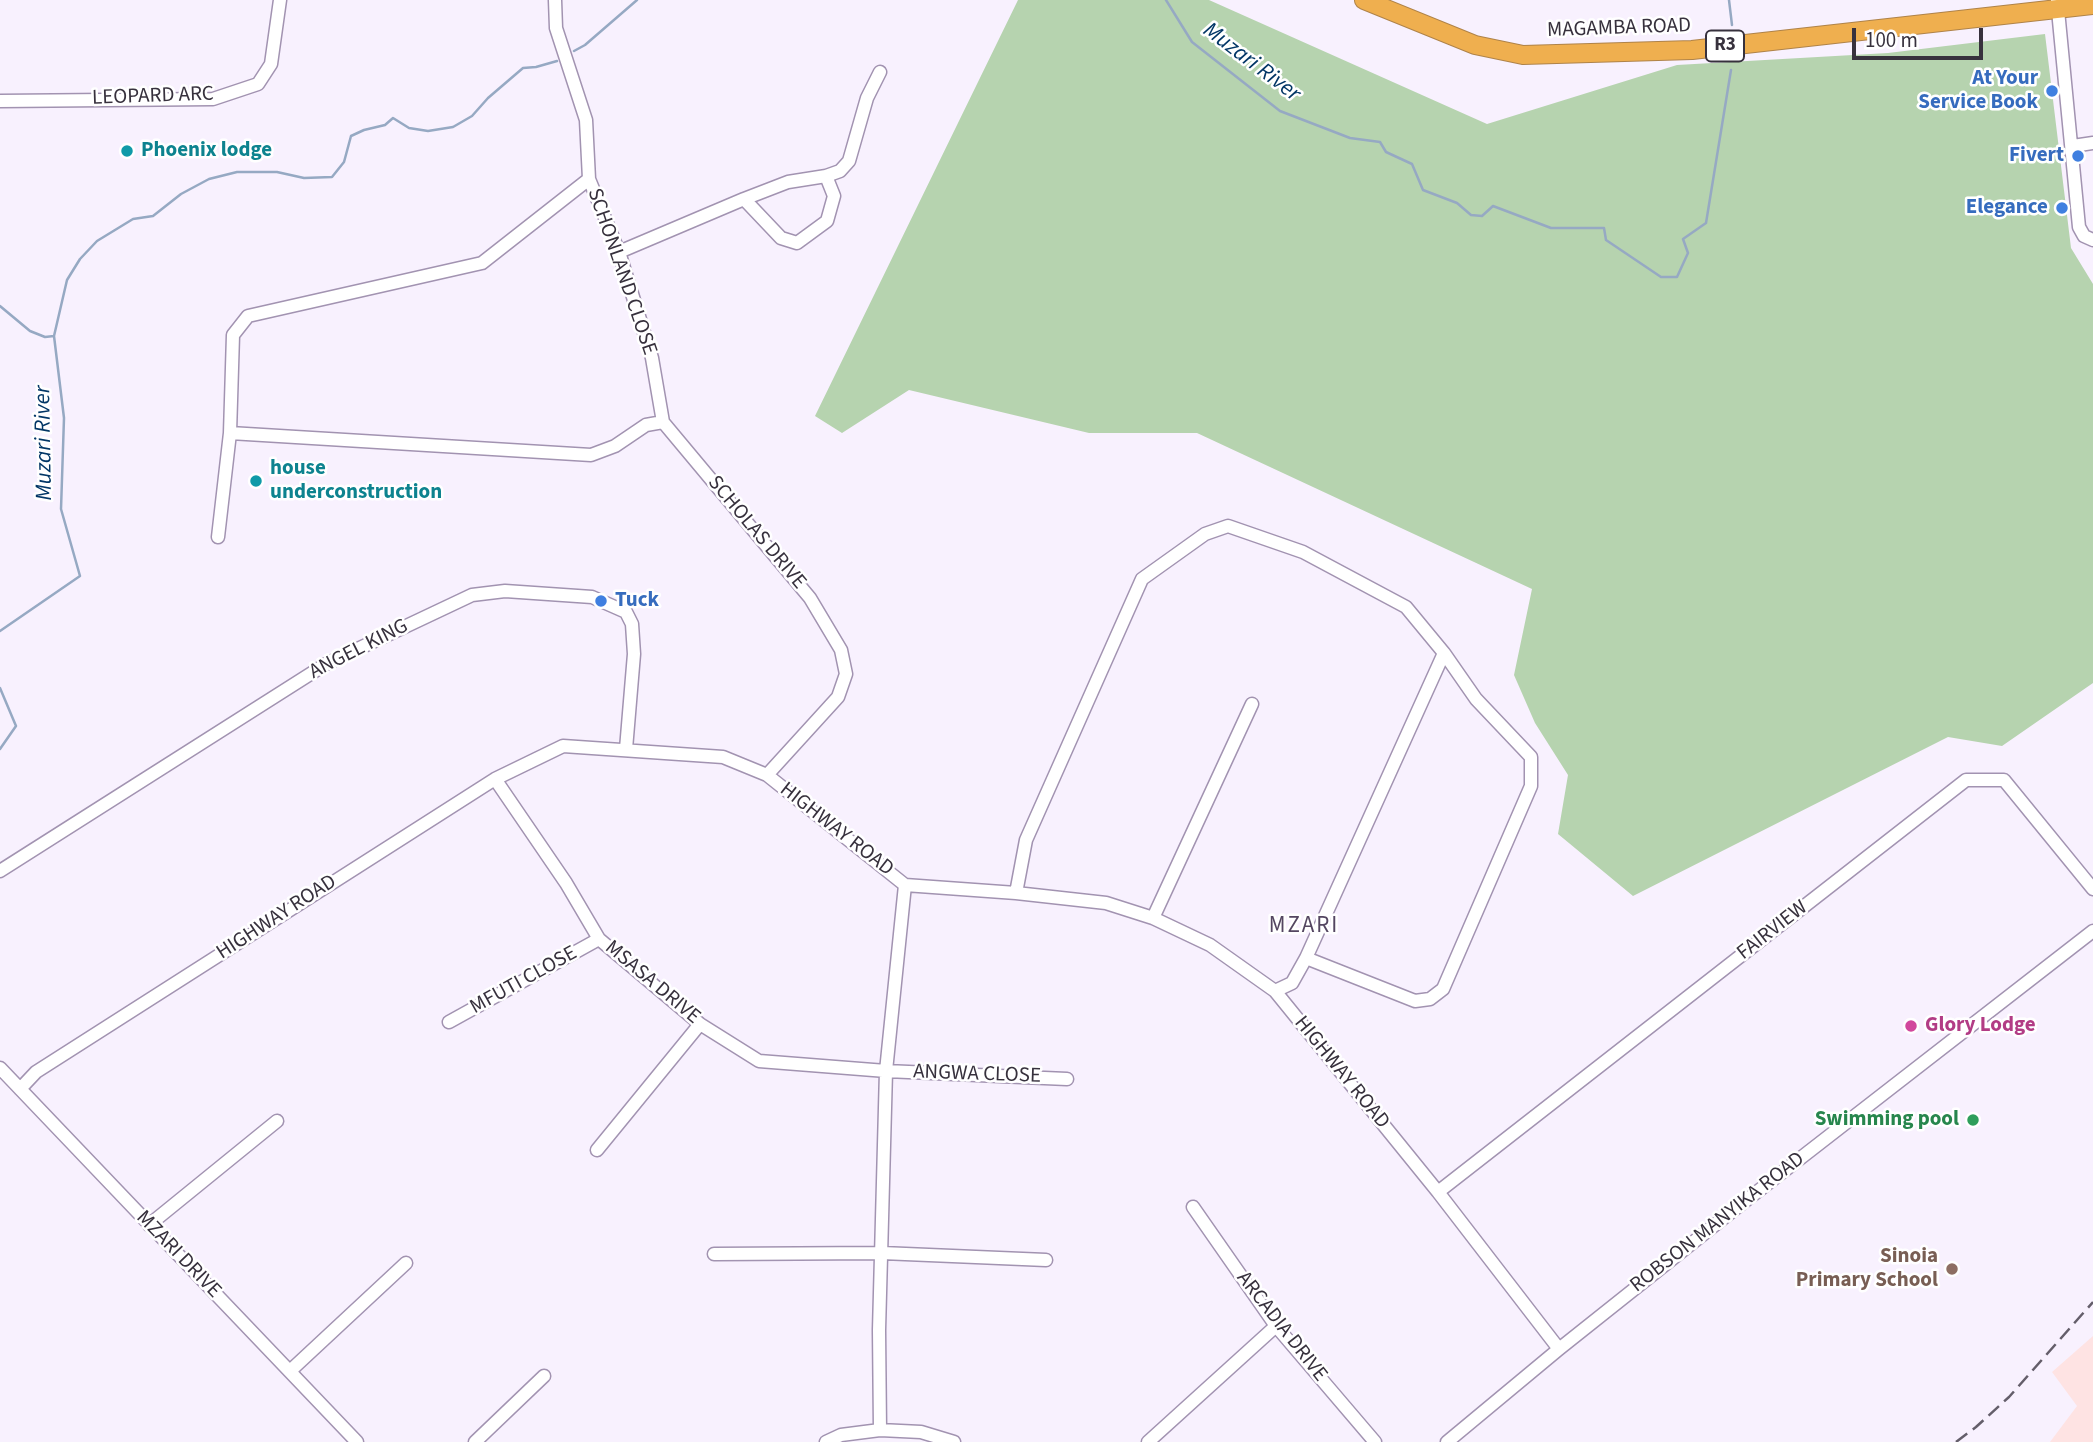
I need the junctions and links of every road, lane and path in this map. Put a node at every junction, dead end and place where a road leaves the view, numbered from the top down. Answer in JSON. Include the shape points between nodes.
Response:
{"nodes":[{"id":1,"x":280,"y":0,"type":"edge"},
{"id":2,"x":555,"y":0,"type":"edge"},
{"id":3,"x":1364,"y":0,"type":"edge"},
{"id":4,"x":2057,"y":5,"type":"edge"},
{"id":5,"x":2093,"y":5,"type":"edge"},
{"id":6,"x":880,"y":72,"type":"dead end"},
{"id":7,"x":0,"y":101,"type":"edge"},
{"id":8,"x":2093,"y":143,"type":"edge"},
{"id":9,"x":2073,"y":146,"type":"junction"},
{"id":10,"x":826,"y":176,"type":"junction"},
{"id":11,"x":589,"y":179,"type":"junction"},
{"id":12,"x":744,"y":199,"type":"junction"},
{"id":13,"x":2093,"y":240,"type":"edge"},
{"id":14,"x":619,"y":252,"type":"junction"},
{"id":15,"x":663,"y":422,"type":"junction"},
{"id":16,"x":230,"y":433,"type":"junction"},
{"id":17,"x":218,"y":537,"type":"dead end"},
{"id":18,"x":1444,"y":653,"type":"junction"},
{"id":19,"x":1252,"y":704,"type":"dead end"},
{"id":20,"x":626,"y":748,"type":"junction"},
{"id":21,"x":767,"y":775,"type":"junction"},
{"id":22,"x":495,"y":779,"type":"junction"},
{"id":23,"x":0,"y":871,"type":"edge"},
{"id":24,"x":905,"y":885,"type":"junction"},
{"id":25,"x":2093,"y":889,"type":"edge"},
{"id":26,"x":1016,"y":893,"type":"junction"},
{"id":27,"x":1153,"y":918,"type":"junction"},
{"id":28,"x":2093,"y":932,"type":"edge"},
{"id":29,"x":599,"y":939,"type":"junction"},
{"id":30,"x":1306,"y":958,"type":"junction"},
{"id":31,"x":1275,"y":991,"type":"junction"},
{"id":32,"x":449,"y":1022,"type":"dead end"},
{"id":33,"x":701,"y":1024,"type":"junction"},
{"id":34,"x":0,"y":1068,"type":"edge"},
{"id":35,"x":886,"y":1071,"type":"junction"},
{"id":36,"x":1068,"y":1079,"type":"dead end"},
{"id":37,"x":20,"y":1089,"type":"junction"},
{"id":38,"x":277,"y":1121,"type":"dead end"},
{"id":39,"x":597,"y":1150,"type":"dead end"},
{"id":40,"x":1438,"y":1192,"type":"junction"},
{"id":41,"x":1193,"y":1207,"type":"dead end"},
{"id":42,"x":149,"y":1225,"type":"junction"},
{"id":43,"x":882,"y":1253,"type":"junction"},
{"id":44,"x":714,"y":1254,"type":"dead end"},
{"id":45,"x":1046,"y":1260,"type":"dead end"},
{"id":46,"x":407,"y":1263,"type":"dead end"},
{"id":47,"x":1276,"y":1326,"type":"junction"},
{"id":48,"x":1559,"y":1349,"type":"junction"},
{"id":49,"x":290,"y":1371,"type":"junction"},
{"id":50,"x":544,"y":1376,"type":"dead end"},
{"id":51,"x":880,"y":1430,"type":"junction"},
{"id":52,"x":355,"y":1441,"type":"edge"},
{"id":53,"x":475,"y":1442,"type":"edge"},
{"id":54,"x":826,"y":1442,"type":"edge"},
{"id":55,"x":954,"y":1442,"type":"edge"},
{"id":56,"x":1148,"y":1442,"type":"edge"},
{"id":57,"x":1375,"y":1442,"type":"edge"},
{"id":58,"x":1447,"y":1442,"type":"edge"}],
"edges":[{"from":1,"to":7,"type":"street","name":"LEOPARD ARC","via":[[271,64],[258,84],[213,99]]},
{"from":2,"to":11,"type":"street","name":"SCHONLAND CLOSE","via":[[556,28],[586,120]]},
{"from":3,"to":4,"type":"highway","name":"MAGAMBA ROAD","number":"R3","via":[[1475,45],[1522,55],[1692,50]]},
{"from":4,"to":5,"type":"highway","name":"MAGAMBA ROAD","number":"R3"},
{"from":4,"to":9,"type":"street"},
{"from":6,"to":10,"type":"street","via":[[867,98],[849,161]]},
{"from":8,"to":9,"type":"street"},
{"from":9,"to":13,"type":"street","via":[[2079,227]]},
{"from":10,"to":12,"type":"street","via":[[788,182]]},
{"from":10,"to":12,"type":"street","via":[[834,195],[827,221],[797,243],[781,238]]},
{"from":11,"to":14,"type":"street","name":"SCHONLAND CLOSE"},
{"from":11,"to":16,"type":"street","via":[[482,263],[248,316],[233,335]]},
{"from":12,"to":14,"type":"street"},
{"from":14,"to":15,"type":"street","name":"SCHONLAND CLOSE","via":[[652,358]]},
{"from":15,"to":16,"type":"street","via":[[646,425],[615,446],[591,454]]},
{"from":15,"to":21,"type":"street","name":"SCHOLAS DRIVE","via":[[810,598],[841,650],[846,674],[838,697]]},
{"from":16,"to":17,"type":"street"},
{"from":18,"to":26,"type":"street","via":[[1406,607],[1303,552],[1228,526],[1205,534],[1142,579],[1026,840]]},
{"from":18,"to":30,"type":"street"},
{"from":18,"to":30,"type":"street","via":[[1476,699],[1531,757],[1531,786],[1443,989],[1430,999],[1415,1001]]},
{"from":19,"to":27,"type":"street"},
{"from":20,"to":21,"type":"street","name":"HIGHWAY ROAD","via":[[723,757]]},
{"from":20,"to":22,"type":"street","name":"HIGHWAY ROAD","via":[[563,746]]},
{"from":20,"to":23,"type":"street","name":"ANGEL KING","via":[[634,654],[632,624],[626,612],[592,597],[505,591],[472,595],[326,664]]},
{"from":21,"to":24,"type":"street","name":"HIGHWAY ROAD"},
{"from":22,"to":29,"type":"street","name":"MSASA DRIVE"},
{"from":22,"to":37,"type":"street","name":"HIGHWAY ROAD","via":[[36,1072]]},
{"from":24,"to":26,"type":"street","name":"HIGHWAY ROAD"},
{"from":24,"to":35,"type":"street"},
{"from":25,"to":40,"type":"street","name":"FAIRVIEW","via":[[2004,780],[1966,780]]},
{"from":26,"to":27,"type":"street","name":"HIGHWAY ROAD","via":[[1106,903]]},
{"from":27,"to":31,"type":"street","name":"HIGHWAY ROAD","via":[[1210,945]]},
{"from":28,"to":48,"type":"street","name":"ROBSON MANYIKA ROAD"},
{"from":29,"to":32,"type":"street","name":"MFUTI CLOSE"},
{"from":29,"to":33,"type":"street","name":"MSASA DRIVE"},
{"from":30,"to":31,"type":"street","via":[[1292,983]]},
{"from":31,"to":40,"type":"street","name":"HIGHWAY ROAD"},
{"from":33,"to":35,"type":"street","name":"MSASA DRIVE","via":[[759,1061]]},
{"from":33,"to":39,"type":"street"},
{"from":34,"to":37,"type":"street","name":"MZARI DRIVE"},
{"from":35,"to":36,"type":"street","name":"ANGWA CLOSE"},
{"from":35,"to":43,"type":"street"},
{"from":37,"to":42,"type":"street","name":"MZARI DRIVE"},
{"from":38,"to":42,"type":"street"},
{"from":40,"to":48,"type":"street","name":"HIGHWAY ROAD"},
{"from":41,"to":47,"type":"street","name":"ARCADIA DRIVE"},
{"from":42,"to":49,"type":"street","name":"MZARI DRIVE"},
{"from":43,"to":44,"type":"street"},
{"from":43,"to":45,"type":"street"},
{"from":43,"to":51,"type":"street"},
{"from":46,"to":49,"type":"street"},
{"from":47,"to":56,"type":"street"},
{"from":47,"to":57,"type":"street","name":"ARCADIA DRIVE"},
{"from":48,"to":58,"type":"street","name":"ROBSON MANYIKA ROAD"},
{"from":49,"to":52,"type":"street","name":"MZARI DRIVE"},
{"from":50,"to":53,"type":"street"},
{"from":51,"to":54,"type":"street"},
{"from":51,"to":55,"type":"street","via":[[921,1432]]}]}
